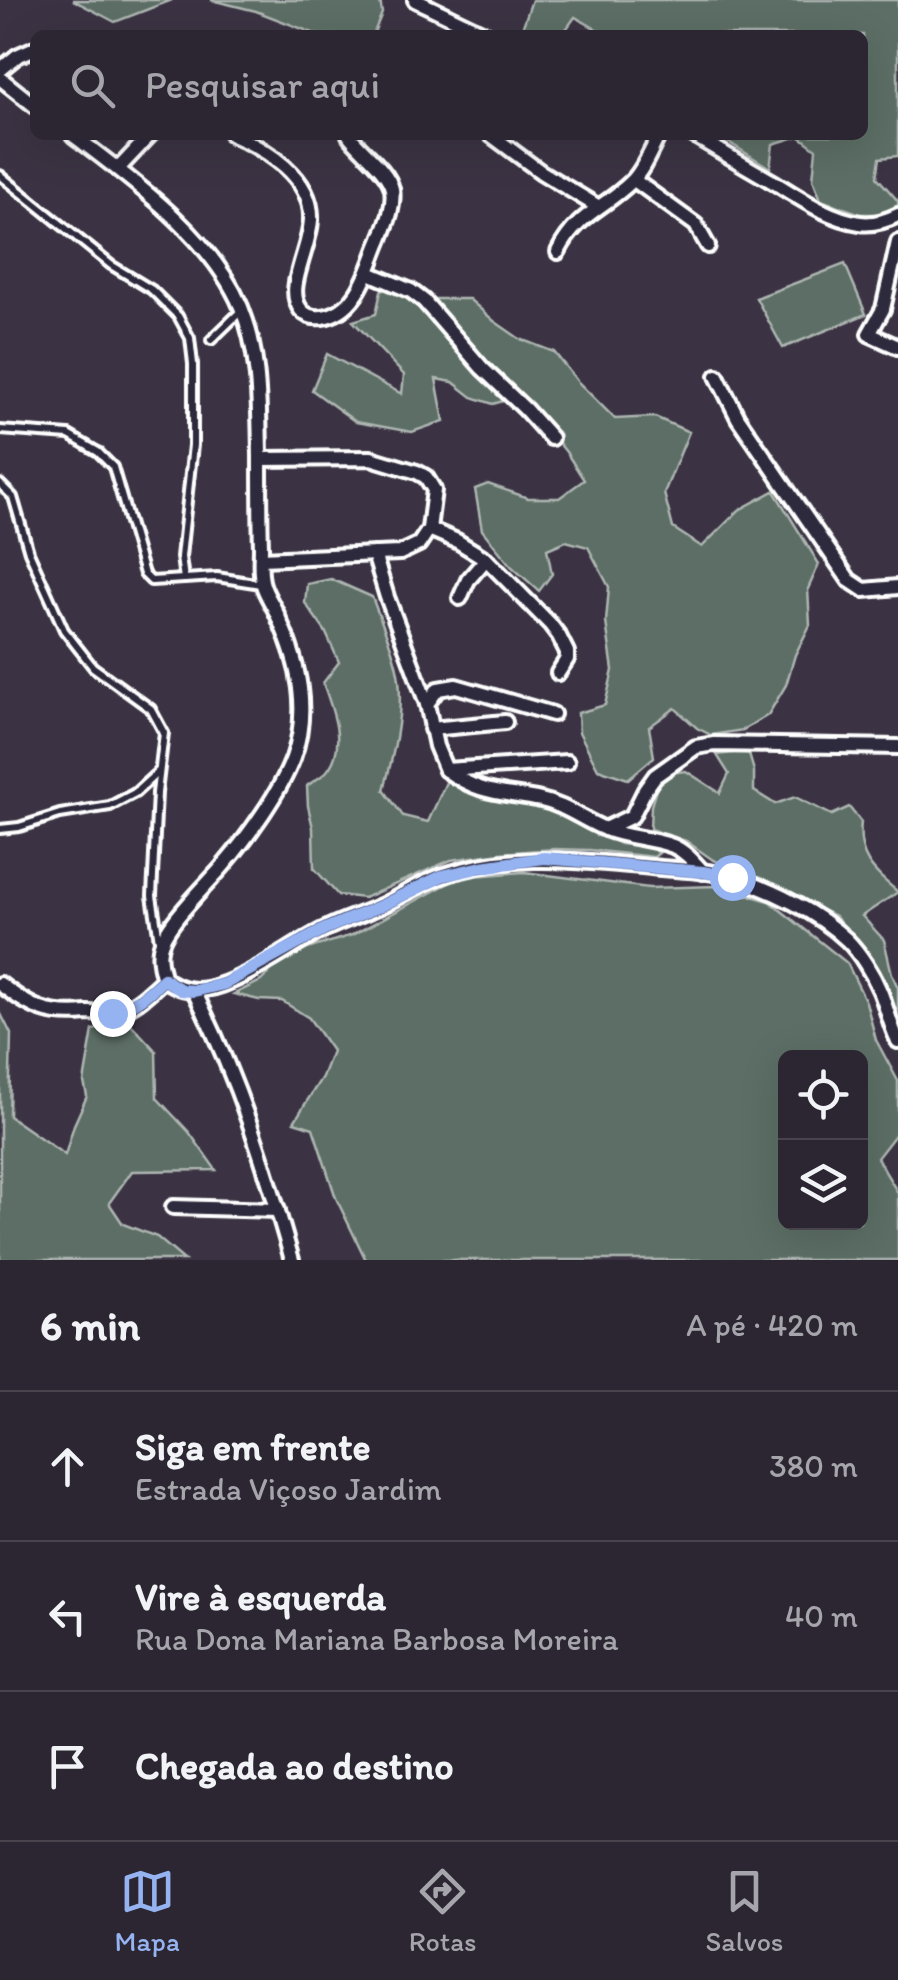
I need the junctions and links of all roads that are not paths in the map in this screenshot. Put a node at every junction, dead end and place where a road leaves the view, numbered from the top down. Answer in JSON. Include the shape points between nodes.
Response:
{"nodes":[{"id":1,"x":415,"y":0,"type":"edge"},
{"id":2,"x":478,"y":30,"type":"edge"},
{"id":3,"x":30,"y":50,"type":"edge"},
{"id":4,"x":0,"y":70,"type":"edge"},
{"id":5,"x":0,"y":78,"type":"edge"},
{"id":6,"x":30,"y":102,"type":"edge"},
{"id":7,"x":80,"y":140,"type":"edge"},
{"id":8,"x":145,"y":140,"type":"edge"},
{"id":9,"x":246,"y":140,"type":"edge"},
{"id":10,"x":353,"y":140,"type":"edge"},
{"id":11,"x":498,"y":140,"type":"edge"},
{"id":12,"x":656,"y":140,"type":"edge"},
{"id":13,"x":701,"y":140,"type":"edge"},
{"id":14,"x":118,"y":169,"type":"junction"},
{"id":15,"x":0,"y":175,"type":"edge"},
{"id":16,"x":634,"y":180,"type":"junction"},
{"id":17,"x":597,"y":206,"type":"junction"},
{"id":18,"x":898,"y":215,"type":"edge"},
{"id":19,"x":898,"y":242,"type":"edge"},
{"id":20,"x":708,"y":246,"type":"dead end"},
{"id":21,"x":558,"y":252,"type":"dead end"},
{"id":22,"x":369,"y":273,"type":"junction"},
{"id":23,"x":242,"y":310,"type":"junction"},
{"id":24,"x":211,"y":340,"type":"dead end"},
{"id":25,"x":898,"y":347,"type":"edge"},
{"id":26,"x":718,"y":376,"type":"dead end"},
{"id":27,"x":0,"y":430,"type":"edge"},
{"id":28,"x":551,"y":438,"type":"dead end"},
{"id":29,"x":260,"y":459,"type":"junction"},
{"id":30,"x":0,"y":484,"type":"edge"},
{"id":31,"x":429,"y":529,"type":"junction"},
{"id":32,"x":374,"y":554,"type":"junction"},
{"id":33,"x":261,"y":559,"type":"junction"},
{"id":34,"x":486,"y":559,"type":"junction"},
{"id":35,"x":184,"y":579,"type":"junction"},
{"id":36,"x":262,"y":584,"type":"junction"},
{"id":37,"x":898,"y":587,"type":"edge"},
{"id":38,"x":460,"y":598,"type":"dead end"},
{"id":39,"x":558,"y":673,"type":"dead end"},
{"id":40,"x":428,"y":704,"type":"junction"},
{"id":41,"x":553,"y":714,"type":"dead end"},
{"id":42,"x":504,"y":722,"type":"dead end"},
{"id":43,"x":431,"y":728,"type":"junction"},
{"id":44,"x":898,"y":747,"type":"edge"},
{"id":45,"x":567,"y":762,"type":"dead end"},
{"id":46,"x":446,"y":770,"type":"junction"},
{"id":47,"x":159,"y":772,"type":"junction"},
{"id":48,"x":605,"y":828,"type":"junction"},
{"id":49,"x":0,"y":829,"type":"edge"},
{"id":50,"x":703,"y":872,"type":"junction"},
{"id":51,"x":160,"y":946,"type":"junction"},
{"id":52,"x":164,"y":979,"type":"junction"},
{"id":53,"x":0,"y":984,"type":"edge"},
{"id":54,"x":194,"y":991,"type":"junction"},
{"id":55,"x":898,"y":1041,"type":"edge"},
{"id":56,"x":172,"y":1207,"type":"dead end"},
{"id":57,"x":278,"y":1210,"type":"junction"},
{"id":58,"x":292,"y":1260,"type":"edge"}],
"edges":[{"from":1,"to":2,"type":"street"},
{"from":3,"to":4,"type":"street"},
{"from":5,"to":6,"type":"street"},
{"from":7,"to":14,"type":"street"},
{"from":8,"to":14,"type":"street"},
{"from":9,"to":22,"type":"street","via":[[283,165],[308,202],[311,217],[295,296],[301,310],[315,318],[333,315]]},
{"from":10,"to":22,"type":"street","via":[[392,188]]},
{"from":11,"to":17,"type":"street"},
{"from":12,"to":16,"type":"street"},
{"from":13,"to":18,"type":"street","via":[[838,217],[872,224]]},
{"from":14,"to":23,"type":"street","via":[[198,241]]},
{"from":15,"to":35,"type":"lane","via":[[111,266],[152,290],[190,338],[193,444]]},
{"from":16,"to":17,"type":"street"},
{"from":16,"to":20,"type":"street","via":[[696,225]]},
{"from":17,"to":21,"type":"street"},
{"from":19,"to":25,"type":"street","via":[[883,309],[869,334]]},
{"from":22,"to":28,"type":"street","via":[[424,301]]},
{"from":23,"to":24,"type":"lane"},
{"from":23,"to":29,"type":"street","via":[[258,381]]},
{"from":26,"to":37,"type":"street","via":[[738,418],[849,580],[864,590]]},
{"from":27,"to":35,"type":"lane","via":[[69,435],[98,452],[113,467],[144,574],[151,581]]},
{"from":29,"to":31,"type":"street","via":[[371,458],[417,472],[434,490]]},
{"from":29,"to":33,"type":"street"},
{"from":30,"to":47,"type":"lane","via":[[13,498],[64,630],[93,668],[151,709],[164,733]]},
{"from":31,"to":32,"type":"street","via":[[412,549]]},
{"from":31,"to":34,"type":"street"},
{"from":32,"to":33,"type":"street"},
{"from":32,"to":40,"type":"street"},
{"from":33,"to":36,"type":"street"},
{"from":34,"to":38,"type":"street"},
{"from":34,"to":39,"type":"street","via":[[559,636],[567,659]]},
{"from":35,"to":36,"type":"lane"},
{"from":36,"to":51,"type":"street","via":[[298,674],[301,731],[283,780]]},
{"from":40,"to":41,"type":"street","via":[[438,689],[456,686]]},
{"from":40,"to":43,"type":"street"},
{"from":42,"to":43,"type":"street"},
{"from":43,"to":46,"type":"street"},
{"from":44,"to":48,"type":"street","via":[[696,747],[650,782],[632,816]]},
{"from":45,"to":46,"type":"street"},
{"from":46,"to":48,"type":"street","via":[[484,791],[543,800]]},
{"from":47,"to":49,"type":"lane","via":[[110,806]]},
{"from":47,"to":51,"type":"lane","via":[[152,896]]},
{"from":48,"to":50,"type":"street","via":[[674,846]]},
{"from":50,"to":54,"type":"street","via":[[544,858],[442,876],[224,984]]},
{"from":50,"to":55,"type":"street","via":[[772,893],[849,942],[881,992]]},
{"from":51,"to":52,"type":"street"},
{"from":52,"to":53,"type":"street","via":[[128,1008],[70,1016],[41,1011]]},
{"from":52,"to":54,"type":"street"},
{"from":54,"to":57,"type":"street","via":[[242,1101]]},
{"from":56,"to":57,"type":"street"},
{"from":57,"to":58,"type":"street"}]}
